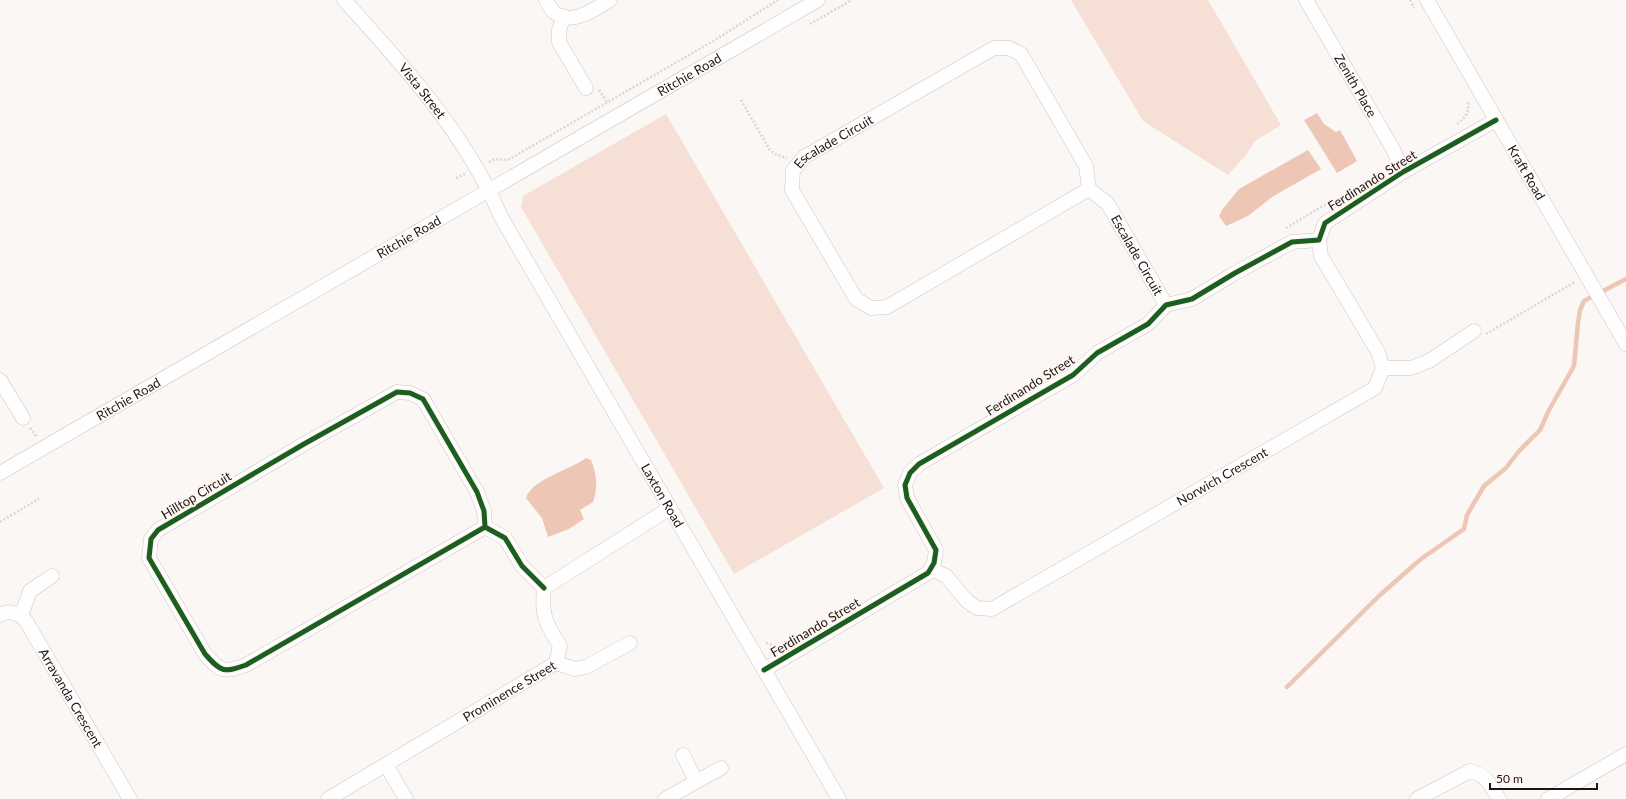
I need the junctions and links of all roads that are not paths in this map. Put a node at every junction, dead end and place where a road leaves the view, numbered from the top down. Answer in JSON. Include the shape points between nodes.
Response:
{"nodes":[{"id":1,"x":344,"y":0,"type":"edge"},
{"id":2,"x":546,"y":0,"type":"edge"},
{"id":3,"x":610,"y":0,"type":"edge"},
{"id":4,"x":818,"y":0,"type":"edge"},
{"id":5,"x":1306,"y":0,"type":"edge"},
{"id":6,"x":1427,"y":0,"type":"edge"},
{"id":7,"x":564,"y":16,"type":"junction"},
{"id":8,"x":586,"y":88,"type":"dead end"},
{"id":9,"x":1496,"y":120,"type":"junction"},
{"id":10,"x":1403,"y":172,"type":"junction"},
{"id":11,"x":1089,"y":189,"type":"junction"},
{"id":12,"x":490,"y":190,"type":"junction"},
{"id":13,"x":1319,"y":240,"type":"junction"},
{"id":14,"x":1166,"y":305,"type":"junction"},
{"id":15,"x":1474,"y":332,"type":"road end"},
{"id":16,"x":1626,"y":344,"type":"edge"},
{"id":17,"x":1383,"y":368,"type":"junction"},
{"id":18,"x":0,"y":380,"type":"edge"},
{"id":19,"x":22,"y":418,"type":"dead end"},
{"id":20,"x":0,"y":473,"type":"edge"},
{"id":21,"x":670,"y":508,"type":"junction"},
{"id":22,"x":485,"y":527,"type":"junction"},
{"id":23,"x":931,"y":569,"type":"junction"},
{"id":24,"x":52,"y":576,"type":"dead end"},
{"id":25,"x":544,"y":588,"type":"junction"},
{"id":26,"x":0,"y":615,"type":"edge"},
{"id":27,"x":21,"y":616,"type":"junction"},
{"id":28,"x":630,"y":643,"type":"dead end"},
{"id":29,"x":556,"y":663,"type":"junction"},
{"id":30,"x":764,"y":670,"type":"junction"},
{"id":31,"x":1626,"y":754,"type":"edge"},
{"id":32,"x":683,"y":756,"type":"dead end"},
{"id":33,"x":386,"y":765,"type":"junction"},
{"id":34,"x":721,"y":768,"type":"dead end"},
{"id":35,"x":696,"y":781,"type":"junction"},
{"id":36,"x":130,"y":799,"type":"edge"},
{"id":37,"x":328,"y":799,"type":"edge"},
{"id":38,"x":406,"y":799,"type":"edge"},
{"id":39,"x":665,"y":799,"type":"edge"},
{"id":40,"x":840,"y":799,"type":"edge"},
{"id":41,"x":1417,"y":799,"type":"edge"},
{"id":42,"x":1499,"y":799,"type":"edge"},
{"id":43,"x":1548,"y":799,"type":"edge"}],
"edges":[{"from":1,"to":12,"type":"street","name":"Vista Street","via":[[442,115]]},
{"from":2,"to":7,"type":"street","via":[[555,13]]},
{"from":3,"to":7,"type":"street","via":[[574,18]]},
{"from":4,"to":12,"type":"street","name":"Ritchie Road"},
{"from":5,"to":10,"type":"street","name":"Zenith Place","via":[[1393,148]]},
{"from":6,"to":9,"type":"street","name":"Kraft Road"},
{"from":7,"to":8,"type":"street","via":[[559,30],[559,42]]},
{"from":9,"to":10,"type":"street","name":"Ferdinando Street"},
{"from":9,"to":16,"type":"street","name":"Kraft Road"},
{"from":10,"to":13,"type":"street","name":"Ferdinando Street","via":[[1325,223]]},
{"from":11,"to":11,"type":"street","name":"Escalade Circuit","via":[[1086,166],[1021,54],[1007,48],[994,48],[804,157],[793,170],[792,190],[856,299],[871,308],[887,307]]},
{"from":11,"to":14,"type":"street","name":"Escalade Circuit","via":[[1108,204]]},
{"from":12,"to":20,"type":"street","name":"Ritchie Road"},
{"from":12,"to":21,"type":"street","name":"Laxton Road","via":[[501,217]]},
{"from":13,"to":14,"type":"street","via":[[1292,242],[1192,299]]},
{"from":13,"to":17,"type":"street","via":[[1322,256],[1378,352]]},
{"from":14,"to":23,"type":"street","name":"Ferdinando Street","via":[[1148,324],[1097,353],[1074,375],[919,464],[910,473],[905,485],[907,498],[936,550]]},
{"from":15,"to":17,"type":"street","via":[[1429,361],[1411,368]]},
{"from":17,"to":23,"type":"street","name":"Norwich Crescent","via":[[1375,388],[992,609],[977,608],[967,601],[946,576]]},
{"from":18,"to":19,"type":"street"},
{"from":21,"to":25,"type":"street"},
{"from":21,"to":30,"type":"street","name":"Laxton Road"},
{"from":22,"to":22,"type":"street","name":"Hilltop Circuit","via":[[246,665],[230,671],[216,667],[205,654],[149,558],[151,539],[158,530],[397,392],[410,393],[423,399],[477,492],[484,511]]},
{"from":22,"to":25,"type":"street","via":[[505,538],[522,566]]},
{"from":23,"to":30,"type":"street","name":"Ferdinando Street"},
{"from":24,"to":27,"type":"street","via":[[30,591]]},
{"from":25,"to":29,"type":"street","name":"Prominence Street","via":[[542,606],[545,617],[560,646]]},
{"from":26,"to":27,"type":"street","via":[[16,613]]},
{"from":27,"to":36,"type":"street","name":"Arravanda Crescent"},
{"from":28,"to":29,"type":"street","via":[[586,667],[575,669]]},
{"from":29,"to":33,"type":"street","name":"Prominence Street"},
{"from":30,"to":40,"type":"street","name":"Laxton Road"},
{"from":31,"to":43,"type":"street"},
{"from":32,"to":35,"type":"street"},
{"from":33,"to":37,"type":"street","name":"Prominence Street"},
{"from":33,"to":38,"type":"street"},
{"from":34,"to":35,"type":"street"},
{"from":35,"to":39,"type":"street"},
{"from":41,"to":42,"type":"street","via":[[1470,771],[1484,776]]}]}
